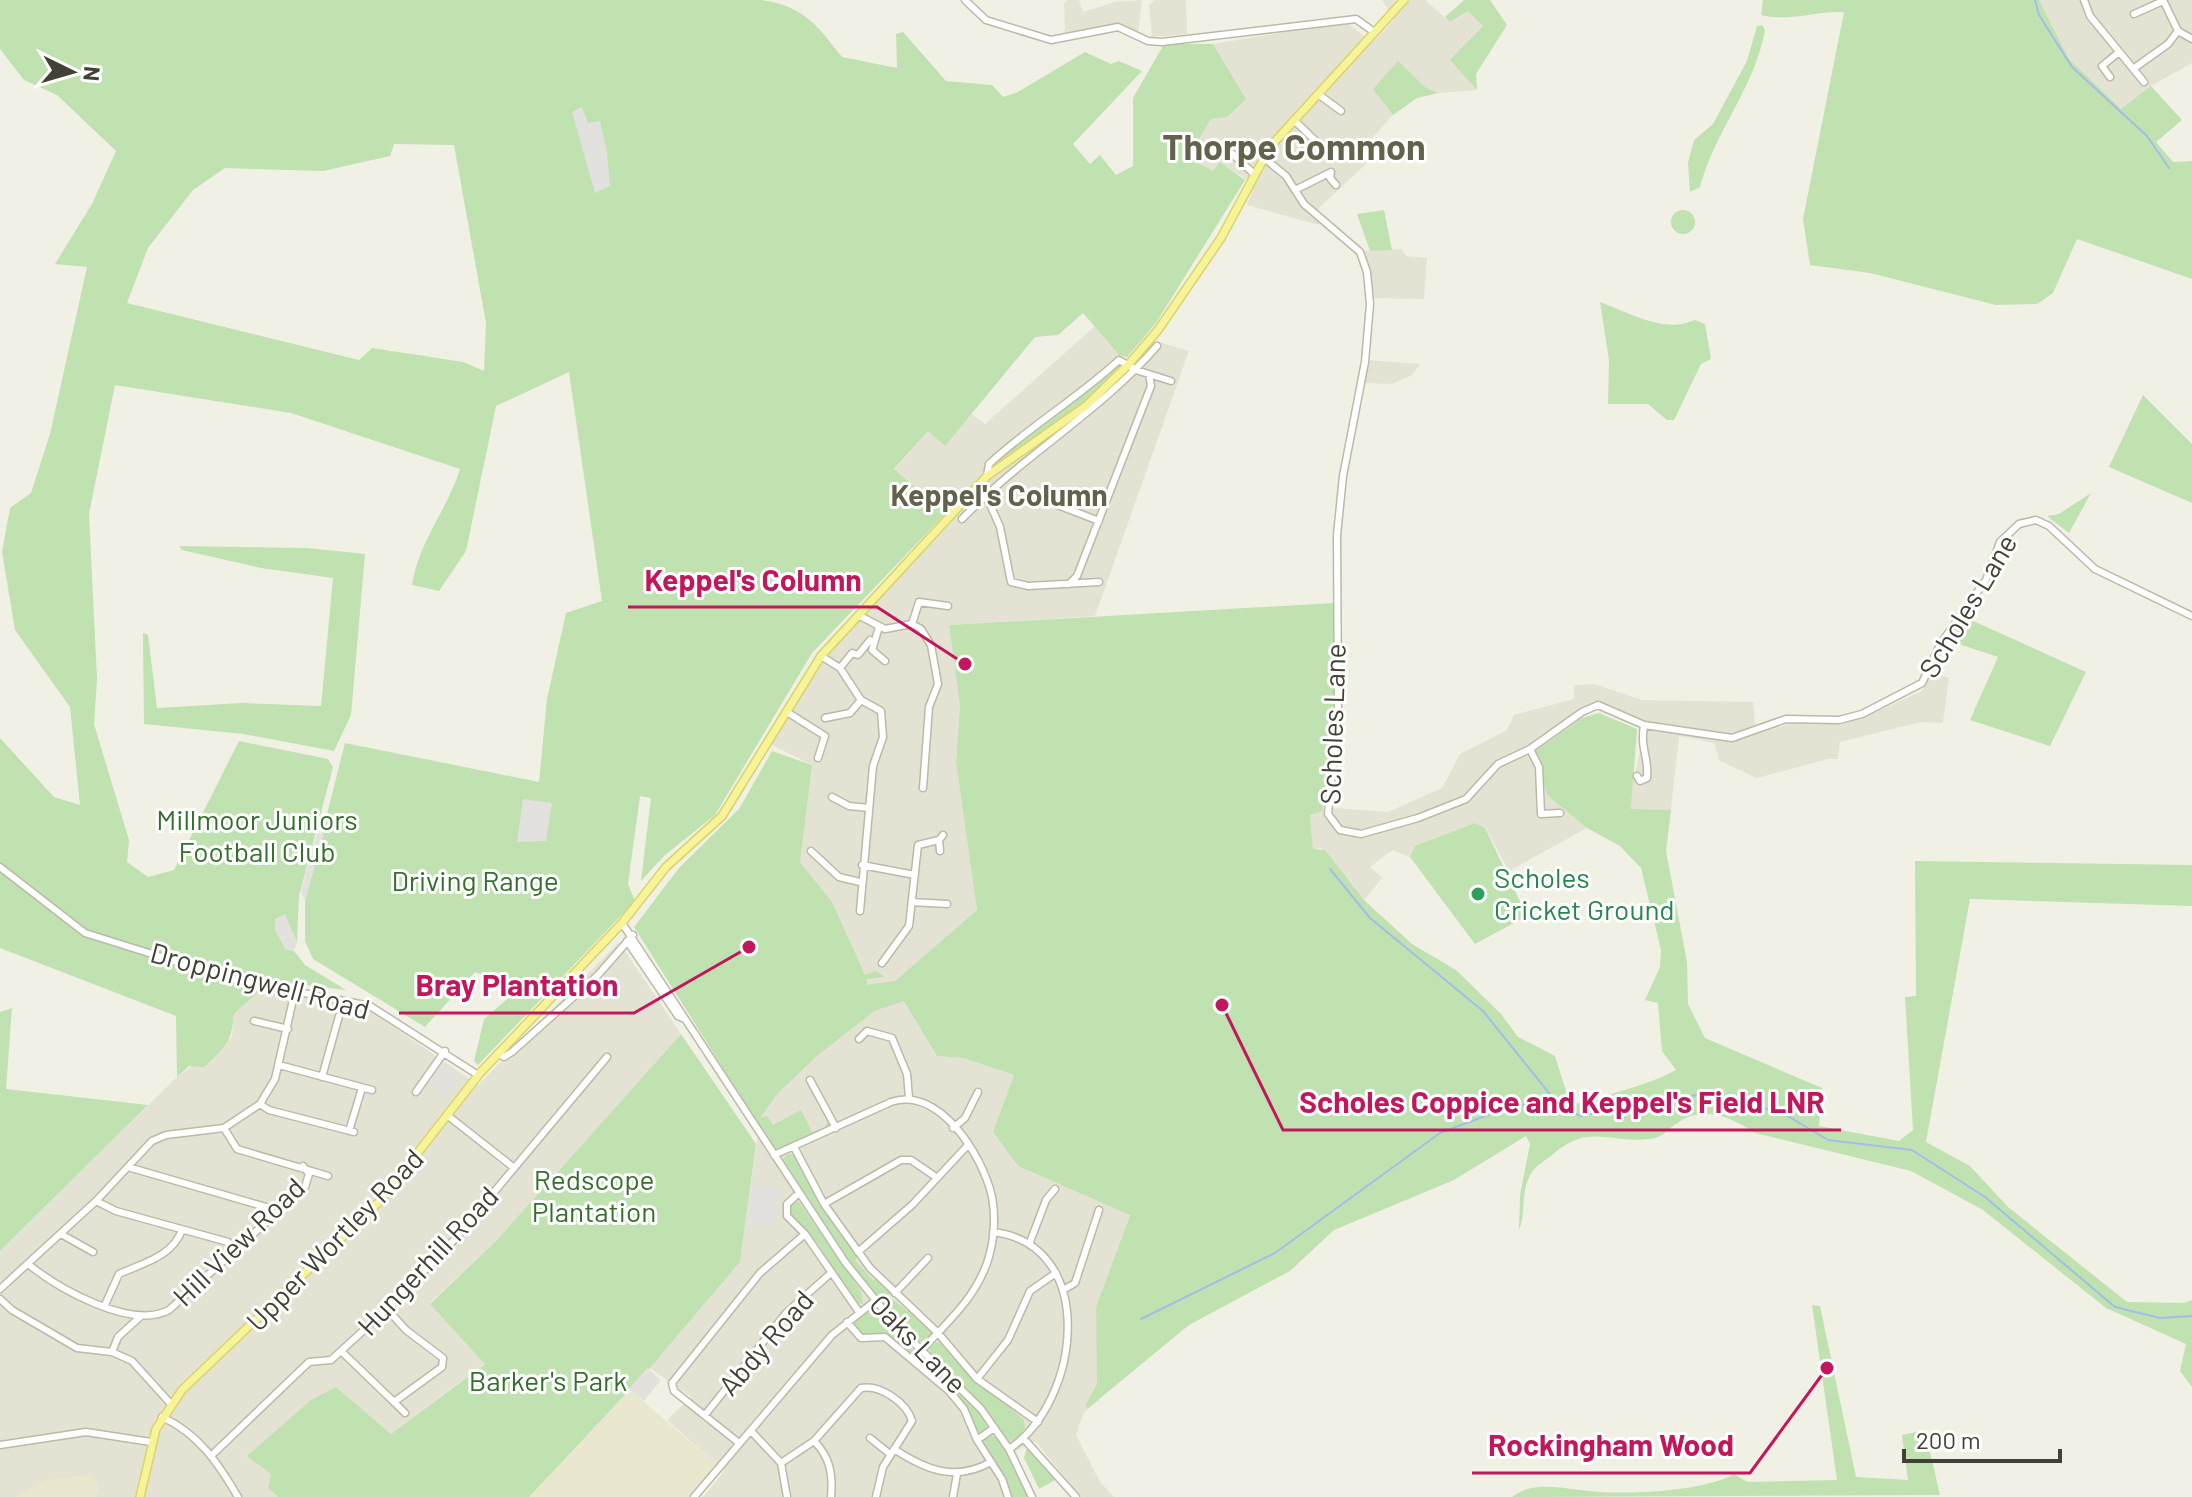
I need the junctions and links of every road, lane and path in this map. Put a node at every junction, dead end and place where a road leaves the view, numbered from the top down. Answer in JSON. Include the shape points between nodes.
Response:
{"nodes":[{"id":1,"x":965,"y":0,"type":"edge"},
{"id":2,"x":1404,"y":0,"type":"edge"},
{"id":3,"x":2084,"y":0,"type":"edge"},
{"id":4,"x":2163,"y":0,"type":"edge"},
{"id":5,"x":2134,"y":14,"type":"dead end"},
{"id":6,"x":2178,"y":31,"type":"junction"},
{"id":7,"x":1374,"y":32,"type":"junction"},
{"id":8,"x":2192,"y":39,"type":"edge"},
{"id":9,"x":2118,"y":53,"type":"junction"},
{"id":10,"x":2133,"y":69,"type":"junction"},
{"id":11,"x":2110,"y":77,"type":"dead end"},
{"id":12,"x":2144,"y":82,"type":"dead end"},
{"id":13,"x":1318,"y":94,"type":"junction"},
{"id":14,"x":1341,"y":111,"type":"dead end"},
{"id":15,"x":1294,"y":120,"type":"junction"},
{"id":16,"x":1224,"y":146,"type":"dead end"},
{"id":17,"x":1327,"y":152,"type":"dead end"},
{"id":18,"x":1263,"y":157,"type":"junction"},
{"id":19,"x":1254,"y":174,"type":"junction"},
{"id":20,"x":1336,"y":185,"type":"dead end"},
{"id":21,"x":1295,"y":190,"type":"junction"},
{"id":22,"x":1157,"y":346,"type":"dead end"},
{"id":23,"x":1132,"y":368,"type":"junction"},
{"id":24,"x":1149,"y":374,"type":"junction"},
{"id":25,"x":1171,"y":381,"type":"dead end"},
{"id":26,"x":987,"y":476,"type":"junction"},
{"id":27,"x":981,"y":484,"type":"junction"},
{"id":28,"x":986,"y":494,"type":"junction"},
{"id":29,"x":1055,"y":504,"type":"dead end"},
{"id":30,"x":962,"y":519,"type":"dead end"},
{"id":31,"x":1099,"y":521,"type":"junction"},
{"id":32,"x":1099,"y":582,"type":"dead end"},
{"id":33,"x":1069,"y":584,"type":"junction"},
{"id":34,"x":948,"y":606,"type":"dead end"},
{"id":35,"x":860,"y":616,"type":"junction"},
{"id":36,"x":2192,"y":616,"type":"edge"},
{"id":37,"x":912,"y":624,"type":"junction"},
{"id":38,"x":879,"y":627,"type":"junction"},
{"id":39,"x":870,"y":640,"type":"dead end"},
{"id":40,"x":821,"y":656,"type":"junction"},
{"id":41,"x":885,"y":661,"type":"dead end"},
{"id":42,"x":840,"y":668,"type":"junction"},
{"id":43,"x":861,"y":700,"type":"junction"},
{"id":44,"x":787,"y":712,"type":"junction"},
{"id":45,"x":825,"y":718,"type":"dead end"},
{"id":46,"x":1644,"y":725,"type":"junction"},
{"id":47,"x":1530,"y":749,"type":"junction"},
{"id":48,"x":818,"y":758,"type":"dead end"},
{"id":49,"x":1637,"y":776,"type":"dead end"},
{"id":50,"x":923,"y":788,"type":"dead end"},
{"id":51,"x":832,"y":797,"type":"dead end"},
{"id":52,"x":869,"y":808,"type":"junction"},
{"id":53,"x":1560,"y":813,"type":"dead end"},
{"id":54,"x":811,"y":851,"type":"dead end"},
{"id":55,"x":940,"y":851,"type":"dead end"},
{"id":56,"x":862,"y":865,"type":"junction"},
{"id":57,"x":0,"y":867,"type":"edge"},
{"id":58,"x":915,"y":875,"type":"junction"},
{"id":59,"x":860,"y":882,"type":"junction"},
{"id":60,"x":912,"y":902,"type":"junction"},
{"id":61,"x":949,"y":902,"type":"dead end"},
{"id":62,"x":860,"y":911,"type":"dead end"},
{"id":63,"x":622,"y":923,"type":"junction"},
{"id":64,"x":630,"y":938,"type":"junction"},
{"id":65,"x":882,"y":963,"type":"dead end"},
{"id":66,"x":295,"y":991,"type":"junction"},
{"id":67,"x":339,"y":1016,"type":"dead end"},
{"id":68,"x":254,"y":1021,"type":"dead end"},
{"id":69,"x":288,"y":1029,"type":"junction"},
{"id":70,"x":859,"y":1039,"type":"dead end"},
{"id":71,"x":445,"y":1051,"type":"junction"},
{"id":72,"x":498,"y":1053,"type":"junction"},
{"id":73,"x":607,"y":1057,"type":"dead end"},
{"id":74,"x":279,"y":1065,"type":"junction"},
{"id":75,"x":478,"y":1075,"type":"junction"},
{"id":76,"x":322,"y":1077,"type":"junction"},
{"id":77,"x":810,"y":1080,"type":"dead end"},
{"id":78,"x":362,"y":1088,"type":"junction"},
{"id":79,"x":372,"y":1090,"type":"dead end"},
{"id":80,"x":416,"y":1092,"type":"dead end"},
{"id":81,"x":978,"y":1092,"type":"dead end"},
{"id":82,"x":909,"y":1098,"type":"junction"},
{"id":83,"x":260,"y":1104,"type":"junction"},
{"id":84,"x":447,"y":1115,"type":"junction"},
{"id":85,"x":224,"y":1128,"type":"junction"},
{"id":86,"x":836,"y":1128,"type":"junction"},
{"id":87,"x":953,"y":1128,"type":"junction"},
{"id":88,"x":967,"y":1146,"type":"junction"},
{"id":89,"x":794,"y":1147,"type":"junction"},
{"id":90,"x":774,"y":1155,"type":"junction"},
{"id":91,"x":303,"y":1166,"type":"junction"},
{"id":92,"x":128,"y":1167,"type":"junction"},
{"id":93,"x":513,"y":1167,"type":"junction"},
{"id":94,"x":328,"y":1176,"type":"dead end"},
{"id":95,"x":936,"y":1177,"type":"junction"},
{"id":96,"x":1055,"y":1189,"type":"dead end"},
{"id":97,"x":799,"y":1193,"type":"junction"},
{"id":98,"x":96,"y":1201,"type":"junction"},
{"id":99,"x":824,"y":1204,"type":"junction"},
{"id":100,"x":1099,"y":1210,"type":"dead end"},
{"id":101,"x":275,"y":1214,"type":"junction"},
{"id":102,"x":182,"y":1230,"type":"junction"},
{"id":103,"x":993,"y":1232,"type":"junction"},
{"id":104,"x":61,"y":1234,"type":"junction"},
{"id":105,"x":805,"y":1234,"type":"junction"},
{"id":106,"x":1030,"y":1242,"type":"junction"},
{"id":107,"x":237,"y":1249,"type":"junction"},
{"id":108,"x":93,"y":1252,"type":"dead end"},
{"id":109,"x":858,"y":1252,"type":"junction"},
{"id":110,"x":928,"y":1258,"type":"dead end"},
{"id":111,"x":28,"y":1264,"type":"junction"},
{"id":112,"x":831,"y":1273,"type":"junction"},
{"id":113,"x":1056,"y":1273,"type":"junction"},
{"id":114,"x":0,"y":1289,"type":"edge"},
{"id":115,"x":1063,"y":1290,"type":"junction"},
{"id":116,"x":895,"y":1293,"type":"junction"},
{"id":117,"x":0,"y":1299,"type":"edge"},
{"id":118,"x":875,"y":1301,"type":"junction"},
{"id":119,"x":104,"y":1307,"type":"junction"},
{"id":120,"x":387,"y":1309,"type":"junction"},
{"id":121,"x":859,"y":1312,"type":"junction"},
{"id":122,"x":140,"y":1317,"type":"junction"},
{"id":123,"x":847,"y":1322,"type":"junction"},
{"id":124,"x":937,"y":1332,"type":"junction"},
{"id":125,"x":341,"y":1351,"type":"junction"},
{"id":126,"x":921,"y":1351,"type":"junction"},
{"id":127,"x":112,"y":1352,"type":"junction"},
{"id":128,"x":977,"y":1379,"type":"junction"},
{"id":129,"x":394,"y":1402,"type":"junction"},
{"id":130,"x":170,"y":1403,"type":"junction"},
{"id":131,"x":405,"y":1413,"type":"dead end"},
{"id":132,"x":705,"y":1415,"type":"junction"},
{"id":133,"x":162,"y":1417,"type":"junction"},
{"id":134,"x":1038,"y":1422,"type":"junction"},
{"id":135,"x":751,"y":1431,"type":"junction"},
{"id":136,"x":997,"y":1431,"type":"junction"},
{"id":137,"x":1024,"y":1439,"type":"junction"},
{"id":138,"x":977,"y":1440,"type":"junction"},
{"id":139,"x":814,"y":1441,"type":"junction"},
{"id":140,"x":151,"y":1442,"type":"junction"},
{"id":141,"x":739,"y":1443,"type":"junction"},
{"id":142,"x":872,"y":1443,"type":"dead end"},
{"id":143,"x":0,"y":1445,"type":"edge"},
{"id":144,"x":1007,"y":1446,"type":"junction"},
{"id":145,"x":892,"y":1452,"type":"junction"},
{"id":146,"x":213,"y":1454,"type":"junction"},
{"id":147,"x":991,"y":1462,"type":"junction"},
{"id":148,"x":781,"y":1463,"type":"junction"},
{"id":149,"x":957,"y":1474,"type":"junction"},
{"id":150,"x":140,"y":1497,"type":"edge"},
{"id":151,"x":238,"y":1497,"type":"edge"},
{"id":152,"x":694,"y":1497,"type":"edge"},
{"id":153,"x":785,"y":1497,"type":"edge"},
{"id":154,"x":831,"y":1497,"type":"edge"},
{"id":155,"x":876,"y":1497,"type":"edge"},
{"id":156,"x":953,"y":1497,"type":"edge"},
{"id":157,"x":1008,"y":1497,"type":"edge"},
{"id":158,"x":1032,"y":1497,"type":"edge"},
{"id":159,"x":1076,"y":1497,"type":"edge"}],
"edges":[{"from":1,"to":7,"type":"street","via":[[986,20],[1051,40],[1118,27],[1162,42],[1356,19]]},
{"from":2,"to":7,"type":"main road","name":"Upper Wortley Road"},
{"from":3,"to":9,"type":"street"},
{"from":4,"to":5,"type":"street"},
{"from":4,"to":6,"type":"street"},
{"from":6,"to":8,"type":"street"},
{"from":6,"to":10,"type":"street"},
{"from":7,"to":13,"type":"main road","name":"Upper Wortley Road"},
{"from":9,"to":10,"type":"street"},
{"from":9,"to":11,"type":"street","via":[[2102,66]]},
{"from":10,"to":12,"type":"street"},
{"from":13,"to":14,"type":"street"},
{"from":13,"to":15,"type":"main road","name":"Upper Wortley Road"},
{"from":15,"to":17,"type":"street"},
{"from":15,"to":18,"type":"main road","name":"Upper Wortley Road"},
{"from":16,"to":19,"type":"street"},
{"from":18,"to":19,"type":"main road","name":"Upper Wortley Road"},
{"from":18,"to":21,"type":"street","name":"Scholes Lane"},
{"from":19,"to":23,"type":"main road","name":"Upper Wortley Road","via":[[1221,238]]},
{"from":20,"to":21,"type":"street","via":[[1331,172],[1325,172]]},
{"from":21,"to":47,"type":"street","name":"Scholes Lane","via":[[1360,252],[1370,304],[1337,535],[1338,714],[1328,814],[1343,832],[1389,829],[1466,799],[1494,767]]},
{"from":22,"to":23,"type":"street","name":"Upper Wortley Road"},
{"from":23,"to":24,"type":"street"},
{"from":23,"to":26,"type":"main road","name":"Upper Wortley Road"},
{"from":23,"to":26,"type":"street","name":"Upper Wortley Road","via":[[1119,360],[1006,448],[989,464]]},
{"from":23,"to":28,"type":"street","name":"Upper Wortley Road","via":[[1093,411],[1041,446]]},
{"from":24,"to":25,"type":"street"},
{"from":24,"to":31,"type":"street","via":[[1151,386]]},
{"from":26,"to":27,"type":"main road","name":"Upper Wortley Road"},
{"from":27,"to":28,"type":"street"},
{"from":27,"to":35,"type":"main road","name":"Upper Wortley Road"},
{"from":28,"to":30,"type":"street","name":"Upper Wortley Road"},
{"from":28,"to":33,"type":"street","via":[[1000,527],[1011,582]]},
{"from":29,"to":31,"type":"street"},
{"from":31,"to":33,"type":"street"},
{"from":32,"to":33,"type":"street"},
{"from":34,"to":37,"type":"street","via":[[919,602]]},
{"from":35,"to":38,"type":"street"},
{"from":35,"to":40,"type":"main road","name":"Upper Wortley Road"},
{"from":36,"to":46,"type":"street","name":"Scholes Lane","via":[[2095,569],[2036,520],[2019,524],[2000,542],[1986,580],[1916,689],[1849,719],[1786,719],[1732,738]]},
{"from":37,"to":38,"type":"street"},
{"from":37,"to":50,"type":"street","via":[[926,636],[938,672],[929,707]]},
{"from":38,"to":41,"type":"street","via":[[872,650]]},
{"from":39,"to":42,"type":"street"},
{"from":40,"to":42,"type":"street"},
{"from":40,"to":44,"type":"main road","name":"Upper Wortley Road"},
{"from":42,"to":43,"type":"street"},
{"from":43,"to":45,"type":"street","via":[[850,713]]},
{"from":43,"to":52,"type":"street","via":[[879,708],[882,723]]},
{"from":44,"to":48,"type":"street","via":[[825,736]]},
{"from":44,"to":63,"type":"main road","name":"Upper Wortley Road","via":[[722,816],[666,867]]},
{"from":46,"to":47,"type":"street","name":"Scholes Lane","via":[[1598,705]]},
{"from":46,"to":49,"type":"street","via":[[1640,748],[1648,764],[1647,778],[1640,781]]},
{"from":47,"to":53,"type":"street","via":[[1539,767],[1541,814]]},
{"from":51,"to":52,"type":"street"},
{"from":52,"to":56,"type":"street"},
{"from":54,"to":59,"type":"street","via":[[839,877]]},
{"from":55,"to":58,"type":"street","via":[[941,838],[914,844]]},
{"from":56,"to":58,"type":"street"},
{"from":56,"to":59,"type":"street"},
{"from":57,"to":66,"type":"street","name":"Droppingwell Road","via":[[85,933],[223,977]]},
{"from":58,"to":60,"type":"street"},
{"from":59,"to":62,"type":"street"},
{"from":60,"to":61,"type":"street"},
{"from":60,"to":65,"type":"street","via":[[909,926]]},
{"from":63,"to":64,"type":"street","name":"Oaks Lane"},
{"from":63,"to":72,"type":"main road","name":"Upper Wortley Road"},
{"from":64,"to":72,"type":"street","name":"Upper Wortley Road","via":[[598,975],[512,1052],[504,1057]]},
{"from":64,"to":90,"type":"street","name":"Oaks Lane"},
{"from":66,"to":69,"type":"street"},
{"from":66,"to":71,"type":"street","name":"Droppingwell Road","via":[[370,1006]]},
{"from":67,"to":76,"type":"street"},
{"from":68,"to":69,"type":"street"},
{"from":69,"to":74,"type":"street"},
{"from":70,"to":82,"type":"street","via":[[867,1031],[892,1038],[907,1074]]},
{"from":71,"to":75,"type":"street","name":"Droppingwell Road"},
{"from":71,"to":80,"type":"street"},
{"from":72,"to":75,"type":"main road","name":"Upper Wortley Road"},
{"from":73,"to":93,"type":"street","name":"Hungerhill Road"},
{"from":74,"to":76,"type":"street"},
{"from":74,"to":83,"type":"street"},
{"from":75,"to":84,"type":"main road","name":"Upper Wortley Road"},
{"from":76,"to":78,"type":"street"},
{"from":77,"to":86,"type":"street"},
{"from":78,"to":79,"type":"street"},
{"from":78,"to":83,"type":"street","via":[[351,1131]]},
{"from":81,"to":87,"type":"street","via":[[965,1118]]},
{"from":82,"to":86,"type":"street"},
{"from":82,"to":87,"type":"street","via":[[933,1106]]},
{"from":83,"to":85,"type":"street"},
{"from":84,"to":93,"type":"street"},
{"from":84,"to":130,"type":"main road","name":"Upper Wortley Road","via":[[380,1201]]},
{"from":85,"to":91,"type":"street","name":"Hill View Road","via":[[237,1149]]},
{"from":85,"to":92,"type":"street","via":[[158,1137]]},
{"from":86,"to":89,"type":"street"},
{"from":87,"to":88,"type":"street"},
{"from":88,"to":95,"type":"street"},
{"from":88,"to":103,"type":"street","via":[[992,1197]]},
{"from":89,"to":90,"type":"street"},
{"from":89,"to":99,"type":"street","name":"Oaks Lane"},
{"from":90,"to":97,"type":"street","name":"Oaks Lane"},
{"from":91,"to":94,"type":"street","name":"Hill View Road"},
{"from":91,"to":101,"type":"street","name":"Hill View Road","via":[[309,1174],[305,1187]]},
{"from":92,"to":98,"type":"street"},
{"from":92,"to":101,"type":"street"},
{"from":93,"to":120,"type":"street","name":"Hungerhill Road","via":[[454,1240]]},
{"from":95,"to":99,"type":"street","via":[[911,1160],[901,1160]]},
{"from":95,"to":109,"type":"street"},
{"from":96,"to":106,"type":"street"},
{"from":97,"to":105,"type":"street","name":"Oaks Lane","via":[[786,1212]]},
{"from":97,"to":118,"type":"street","name":"Oaks Lane"},
{"from":98,"to":102,"type":"street"},
{"from":98,"to":104,"type":"street"},
{"from":99,"to":109,"type":"street","name":"Oaks Lane"},
{"from":100,"to":115,"type":"street","via":[[1075,1283]]},
{"from":101,"to":107,"type":"street","name":"Hill View Road"},
{"from":102,"to":107,"type":"street"},
{"from":102,"to":119,"type":"street","via":[[157,1258],[119,1274]]},
{"from":103,"to":106,"type":"street"},
{"from":103,"to":124,"type":"street","via":[[987,1263],[972,1293]]},
{"from":104,"to":108,"type":"street"},
{"from":104,"to":111,"type":"street"},
{"from":105,"to":112,"type":"street","name":"Oaks Lane"},
{"from":105,"to":132,"type":"street","via":[[760,1273],[673,1379],[674,1391]]},
{"from":106,"to":113,"type":"street"},
{"from":107,"to":122,"type":"street","name":"Hill View Road","via":[[169,1310]]},
{"from":109,"to":116,"type":"street","name":"Oaks Lane"},
{"from":110,"to":116,"type":"street"},
{"from":111,"to":114,"type":"street"},
{"from":111,"to":119,"type":"street","name":"Hill View Road"},
{"from":112,"to":121,"type":"street","name":"Oaks Lane"},
{"from":112,"to":132,"type":"street","name":"Abdy Road","via":[[786,1313]]},
{"from":113,"to":115,"type":"street"},
{"from":113,"to":128,"type":"street","via":[[1030,1291],[1008,1340]]},
{"from":115,"to":134,"type":"street","via":[[1065,1355]]},
{"from":116,"to":124,"type":"street","name":"Oaks Lane"},
{"from":117,"to":127,"type":"street","via":[[77,1348]]},
{"from":118,"to":121,"type":"street"},
{"from":118,"to":126,"type":"street","name":"Oaks Lane"},
{"from":119,"to":122,"type":"street","name":"Hill View Road"},
{"from":120,"to":125,"type":"street","name":"Hungerhill Road"},
{"from":120,"to":129,"type":"street","via":[[444,1362]]},
{"from":121,"to":123,"type":"street"},
{"from":122,"to":127,"type":"street","via":[[118,1337]]},
{"from":123,"to":135,"type":"street"},
{"from":123,"to":138,"type":"street","name":"Oaks Lane","via":[[861,1338],[888,1338],[949,1391],[964,1409]]},
{"from":124,"to":126,"type":"street"},
{"from":124,"to":128,"type":"street","name":"Oaks Lane"},
{"from":125,"to":129,"type":"street"},
{"from":125,"to":146,"type":"street","name":"Hungerhill Road","via":[[331,1360],[309,1362]]},
{"from":126,"to":136,"type":"street","name":"Oaks Lane"},
{"from":127,"to":130,"type":"street","via":[[138,1366]]},
{"from":128,"to":134,"type":"street","name":"Oaks Lane"},
{"from":129,"to":131,"type":"street"},
{"from":130,"to":133,"type":"main road","name":"Upper Wortley Road"},
{"from":132,"to":141,"type":"street"},
{"from":133,"to":140,"type":"main road","name":"Upper Wortley Road"},
{"from":133,"to":146,"type":"street"},
{"from":134,"to":137,"type":"street"},
{"from":135,"to":141,"type":"street"},
{"from":135,"to":148,"type":"street"},
{"from":136,"to":138,"type":"street"},
{"from":136,"to":144,"type":"street","name":"Oaks Lane"},
{"from":137,"to":144,"type":"street"},
{"from":137,"to":159,"type":"street"},
{"from":138,"to":147,"type":"street","name":"Oaks Lane"},
{"from":139,"to":145,"type":"street","via":[[856,1392],[875,1386],[912,1418]]},
{"from":139,"to":148,"type":"street"},
{"from":139,"to":154,"type":"street","via":[[828,1459]]},
{"from":140,"to":143,"type":"street","via":[[95,1431]]},
{"from":140,"to":150,"type":"main road","name":"Upper Wortley Road"},
{"from":141,"to":152,"type":"street"},
{"from":142,"to":145,"type":"street"},
{"from":144,"to":158,"type":"street","name":"Oaks Lane"},
{"from":145,"to":149,"type":"street"},
{"from":145,"to":155,"type":"street"},
{"from":146,"to":151,"type":"street"},
{"from":147,"to":149,"type":"street"},
{"from":147,"to":157,"type":"street","name":"Oaks Lane"},
{"from":148,"to":153,"type":"street"},
{"from":149,"to":156,"type":"street"}]}
